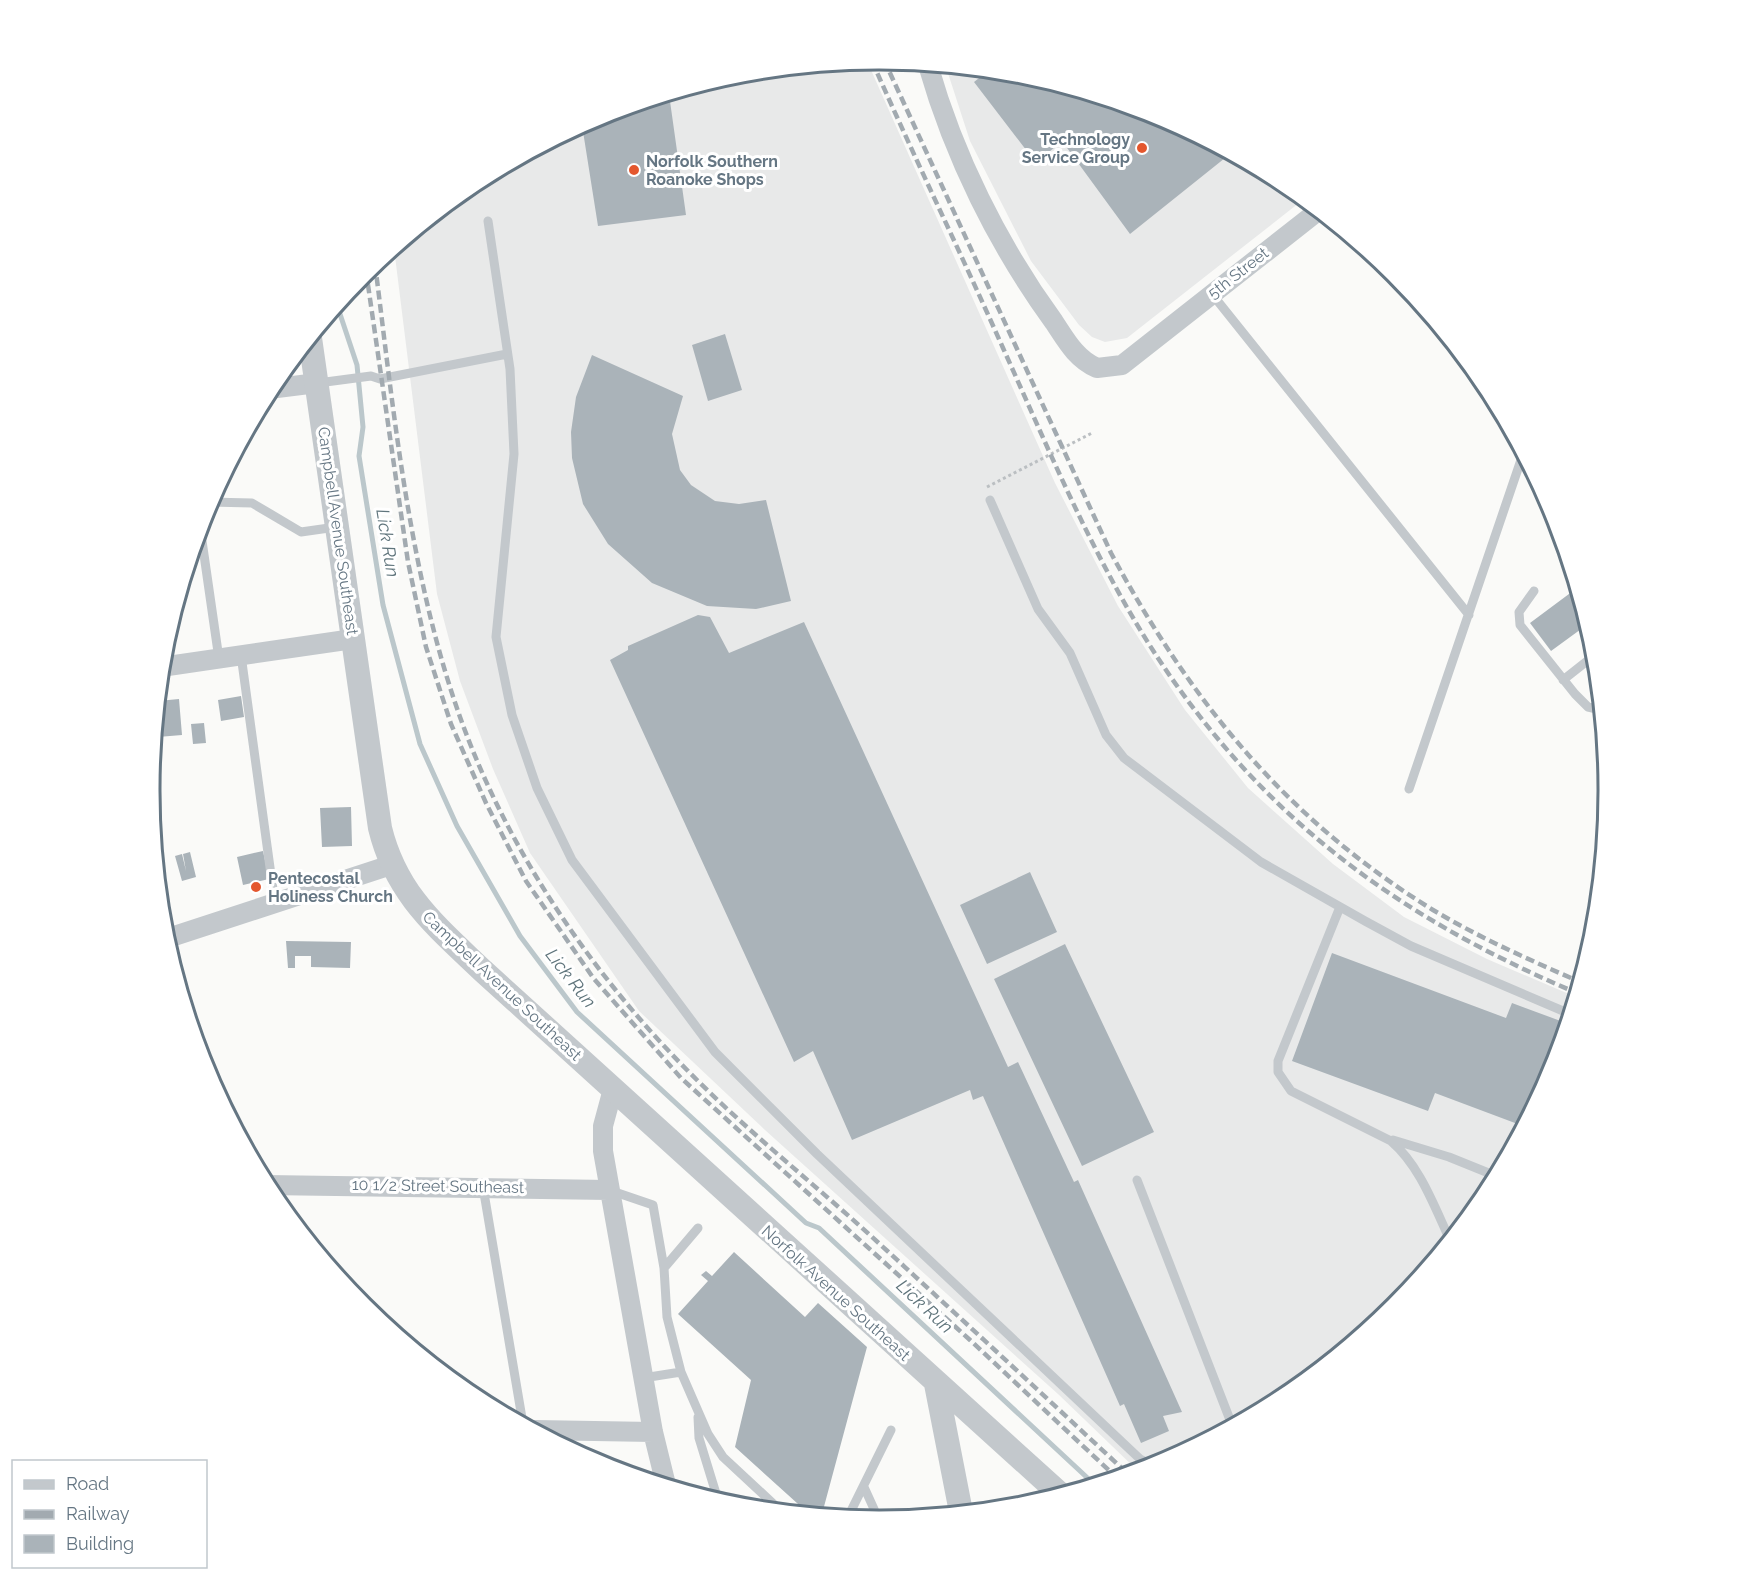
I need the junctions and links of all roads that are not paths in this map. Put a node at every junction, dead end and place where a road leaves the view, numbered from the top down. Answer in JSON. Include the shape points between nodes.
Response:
{"nodes":[{"id":1,"x":930,"y":72,"type":"edge"},
{"id":2,"x":1312,"y":216,"type":"edge"},
{"id":3,"x":488,"y":221,"type":"dead end"},
{"id":4,"x":1212,"y":294,"type":"junction"},
{"id":5,"x":312,"y":348,"type":"edge"},
{"id":6,"x":507,"y":354,"type":"junction"},
{"id":7,"x":317,"y":383,"type":"junction"},
{"id":8,"x":283,"y":387,"type":"edge"},
{"id":9,"x":1520,"y":464,"type":"edge"},
{"id":10,"x":990,"y":500,"type":"dead end"},
{"id":11,"x":220,"y":502,"type":"edge"},
{"id":12,"x":338,"y":526,"type":"junction"},
{"id":13,"x":203,"y":546,"type":"edge"},
{"id":14,"x":1534,"y":591,"type":"dead end"},
{"id":15,"x":1469,"y":615,"type":"junction"},
{"id":16,"x":353,"y":639,"type":"junction"},
{"id":17,"x":241,"y":655,"type":"junction"},
{"id":18,"x":219,"y":659,"type":"junction"},
{"id":19,"x":1587,"y":661,"type":"edge"},
{"id":20,"x":171,"y":666,"type":"edge"},
{"id":21,"x":1563,"y":680,"type":"junction"},
{"id":22,"x":1593,"y":708,"type":"edge"},
{"id":23,"x":1409,"y":789,"type":"dead end"},
{"id":24,"x":391,"y":865,"type":"junction"},
{"id":25,"x":275,"y":904,"type":"junction"},
{"id":26,"x":1340,"y":907,"type":"junction"},
{"id":27,"x":174,"y":936,"type":"edge"},
{"id":28,"x":1563,"y":1011,"type":"edge"},
{"id":29,"x":613,"y":1089,"type":"junction"},
{"id":30,"x":1385,"y":1137,"type":"junction"},
{"id":31,"x":1488,"y":1173,"type":"edge"},
{"id":32,"x":1137,"y":1180,"type":"dead end"},
{"id":33,"x":278,"y":1185,"type":"edge"},
{"id":34,"x":483,"y":1187,"type":"junction"},
{"id":35,"x":609,"y":1190,"type":"junction"},
{"id":36,"x":698,"y":1228,"type":"dead end"},
{"id":37,"x":1446,"y":1233,"type":"edge"},
{"id":38,"x":664,"y":1268,"type":"junction"},
{"id":39,"x":681,"y":1371,"type":"junction"},
{"id":40,"x":643,"y":1378,"type":"junction"},
{"id":41,"x":936,"y":1384,"type":"junction"},
{"id":42,"x":697,"y":1409,"type":"junction"},
{"id":43,"x":522,"y":1415,"type":"edge"},
{"id":44,"x":1229,"y":1418,"type":"edge"},
{"id":45,"x":552,"y":1430,"type":"edge"},
{"id":46,"x":891,"y":1430,"type":"dead end"},
{"id":47,"x":653,"y":1432,"type":"junction"},
{"id":48,"x":1141,"y":1460,"type":"edge"},
{"id":49,"x":664,"y":1476,"type":"edge"},
{"id":50,"x":864,"y":1487,"type":"junction"},
{"id":51,"x":1053,"y":1488,"type":"edge"},
{"id":52,"x":715,"y":1490,"type":"edge"},
{"id":53,"x":770,"y":1501,"type":"edge"},
{"id":54,"x":960,"y":1504,"type":"edge"},
{"id":55,"x":852,"y":1509,"type":"edge"},
{"id":56,"x":874,"y":1510,"type":"edge"}],
"edges":[{"from":1,"to":4,"type":"street","name":"5th Street","via":[[939,102],[987,212],[1013,261],[1078,355],[1097,368],[1122,364]]},
{"from":2,"to":4,"type":"street","name":"5th Street"},
{"from":3,"to":6,"type":"lane"},
{"from":4,"to":15,"type":"lane"},
{"from":5,"to":7,"type":"street","name":"Campbell Avenue Southeast"},
{"from":6,"to":7,"type":"lane","via":[[380,379],[371,376]]},
{"from":6,"to":48,"type":"lane","via":[[514,459],[496,637],[512,716],[537,788],[572,860],[715,1052],[817,1154]]},
{"from":7,"to":8,"type":"street"},
{"from":7,"to":12,"type":"street","name":"Campbell Avenue Southeast"},
{"from":9,"to":15,"type":"lane"},
{"from":10,"to":26,"type":"lane","via":[[1038,609],[1070,653],[1106,735],[1124,758],[1261,862]]},
{"from":11,"to":12,"type":"lane","via":[[252,503],[301,532]]},
{"from":12,"to":16,"type":"street","name":"Campbell Avenue Southeast"},
{"from":13,"to":18,"type":"lane"},
{"from":14,"to":21,"type":"lane","via":[[1519,612],[1520,624]]},
{"from":15,"to":23,"type":"lane"},
{"from":16,"to":17,"type":"street"},
{"from":16,"to":24,"type":"street","name":"Campbell Avenue Southeast","via":[[380,828]]},
{"from":17,"to":18,"type":"street"},
{"from":17,"to":25,"type":"lane"},
{"from":18,"to":20,"type":"street"},
{"from":19,"to":21,"type":"lane"},
{"from":21,"to":22,"type":"lane"},
{"from":24,"to":25,"type":"street"},
{"from":24,"to":29,"type":"street","name":"Campbell Avenue Southeast","via":[[420,909]]},
{"from":25,"to":27,"type":"street"},
{"from":26,"to":28,"type":"lane","via":[[1411,946]]},
{"from":26,"to":30,"type":"lane","via":[[1278,1062],[1278,1072],[1291,1092]]},
{"from":29,"to":35,"type":"street","via":[[603,1134]]},
{"from":29,"to":41,"type":"street","name":"Norfolk Avenue Southeast"},
{"from":30,"to":31,"type":"lane"},
{"from":30,"to":37,"type":"lane","via":[[1402,1150]]},
{"from":32,"to":44,"type":"lane"},
{"from":33,"to":34,"type":"street","name":"10 1/2 Street Southeast"},
{"from":34,"to":35,"type":"street","name":"10 1/2 Street Southeast"},
{"from":34,"to":43,"type":"lane"},
{"from":35,"to":38,"type":"lane","via":[[653,1204]]},
{"from":35,"to":40,"type":"street"},
{"from":36,"to":38,"type":"lane"},
{"from":38,"to":39,"type":"lane","via":[[667,1317]]},
{"from":39,"to":40,"type":"lane"},
{"from":39,"to":42,"type":"lane"},
{"from":40,"to":47,"type":"street"},
{"from":41,"to":51,"type":"street","name":"Norfolk Avenue Southeast"},
{"from":41,"to":54,"type":"street"},
{"from":42,"to":52,"type":"lane","via":[[699,1438]]},
{"from":42,"to":53,"type":"lane","via":[[723,1457]]},
{"from":45,"to":47,"type":"street"},
{"from":46,"to":50,"type":"lane"},
{"from":47,"to":49,"type":"street"},
{"from":50,"to":55,"type":"lane"},
{"from":50,"to":56,"type":"lane"}]}
